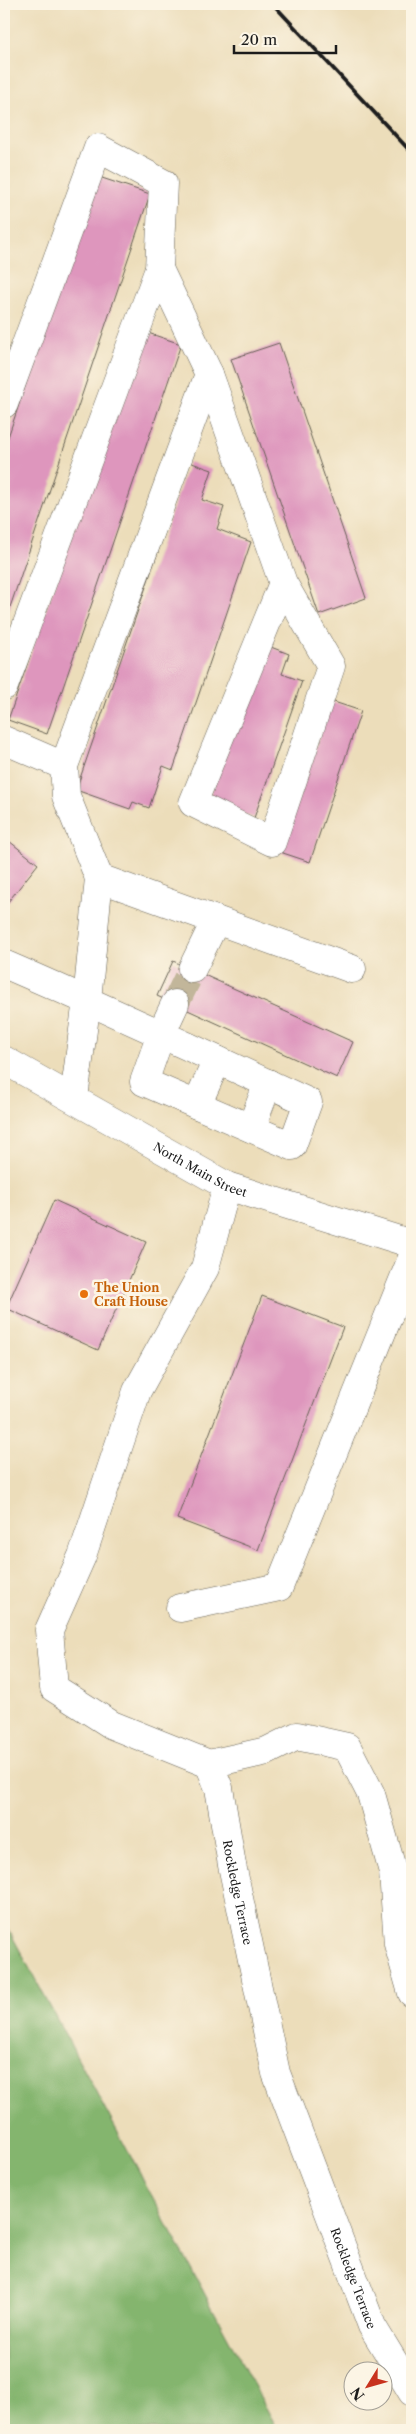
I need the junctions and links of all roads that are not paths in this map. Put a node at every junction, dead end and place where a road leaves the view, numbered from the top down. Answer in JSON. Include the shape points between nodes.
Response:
{"nodes":[{"id":1,"x":159,"y":269,"type":"junction"},
{"id":2,"x":210,"y":374,"type":"junction"},
{"id":3,"x":4,"y":404,"type":"edge"},
{"id":4,"x":283,"y":582,"type":"junction"},
{"id":5,"x":4,"y":686,"type":"edge"},
{"id":6,"x":4,"y":740,"type":"edge"},
{"id":7,"x":64,"y":766,"type":"junction"},
{"id":8,"x":99,"y":878,"type":"junction"},
{"id":9,"x":216,"y":920,"type":"junction"},
{"id":10,"x":4,"y":964,"type":"edge"},
{"id":11,"x":192,"y":969,"type":"tunnel mouth"},
{"id":12,"x":352,"y":969,"type":"dead end"},
{"id":13,"x":87,"y":1000,"type":"junction"},
{"id":14,"x":175,"y":1004,"type":"tunnel mouth"},
{"id":15,"x":161,"y":1034,"type":"junction"},
{"id":16,"x":4,"y":1060,"type":"edge"},
{"id":17,"x":218,"y":1060,"type":"junction"},
{"id":18,"x":268,"y":1083,"type":"junction"},
{"id":19,"x":74,"y":1098,"type":"junction"},
{"id":20,"x":197,"y":1105,"type":"junction"},
{"id":21,"x":251,"y":1128,"type":"junction"},
{"id":22,"x":227,"y":1186,"type":"junction"},
{"id":23,"x":412,"y":1244,"type":"edge"},
{"id":24,"x":412,"y":1258,"type":"edge"},
{"id":25,"x":180,"y":1608,"type":"dead end"},
{"id":26,"x":210,"y":1764,"type":"junction"},
{"id":27,"x":412,"y":1993,"type":"edge"},
{"id":28,"x":412,"y":2392,"type":"edge"}],
"edges":[{"from":1,"to":2,"type":"main road"},
{"from":1,"to":3,"type":"main road","via":[[163,183],[98,148]]},
{"from":1,"to":5,"type":"main road"},
{"from":2,"to":4,"type":"main road"},
{"from":2,"to":7,"type":"main road"},
{"from":4,"to":4,"type":"main road","via":[[331,666],[272,842],[193,803]]},
{"from":6,"to":7,"type":"main road"},
{"from":7,"to":8,"type":"main road","via":[[66,796]]},
{"from":8,"to":9,"type":"main road"},
{"from":8,"to":13,"type":"main road"},
{"from":9,"to":11,"type":"main road"},
{"from":9,"to":12,"type":"main road"},
{"from":10,"to":13,"type":"main road"},
{"from":13,"to":15,"type":"main road"},
{"from":13,"to":19,"type":"main road"},
{"from":14,"to":15,"type":"main road"},
{"from":15,"to":17,"type":"main road"},
{"from":15,"to":20,"type":"main road","via":[[144,1082]]},
{"from":16,"to":19,"type":"main road","name":"North Main Street"},
{"from":17,"to":18,"type":"main road"},
{"from":17,"to":20,"type":"main road"},
{"from":18,"to":21,"type":"main road"},
{"from":18,"to":21,"type":"main road","via":[[308,1102],[292,1146]]},
{"from":19,"to":22,"type":"main road","name":"North Main Street"},
{"from":20,"to":21,"type":"main road"},
{"from":22,"to":23,"type":"main road","name":"North Main Street"},
{"from":22,"to":26,"type":"main road","via":[[205,1268],[137,1391],[82,1556],[49,1630],[54,1688],[112,1725]]},
{"from":24,"to":25,"type":"main road","via":[[279,1587]]},
{"from":26,"to":27,"type":"main road","via":[[266,1751],[297,1736],[347,1747],[371,1794],[393,1872],[398,1944]]},
{"from":26,"to":28,"type":"main road","name":"Rockledge Terrace","via":[[219,1788],[276,2073],[372,2326]]}]}
